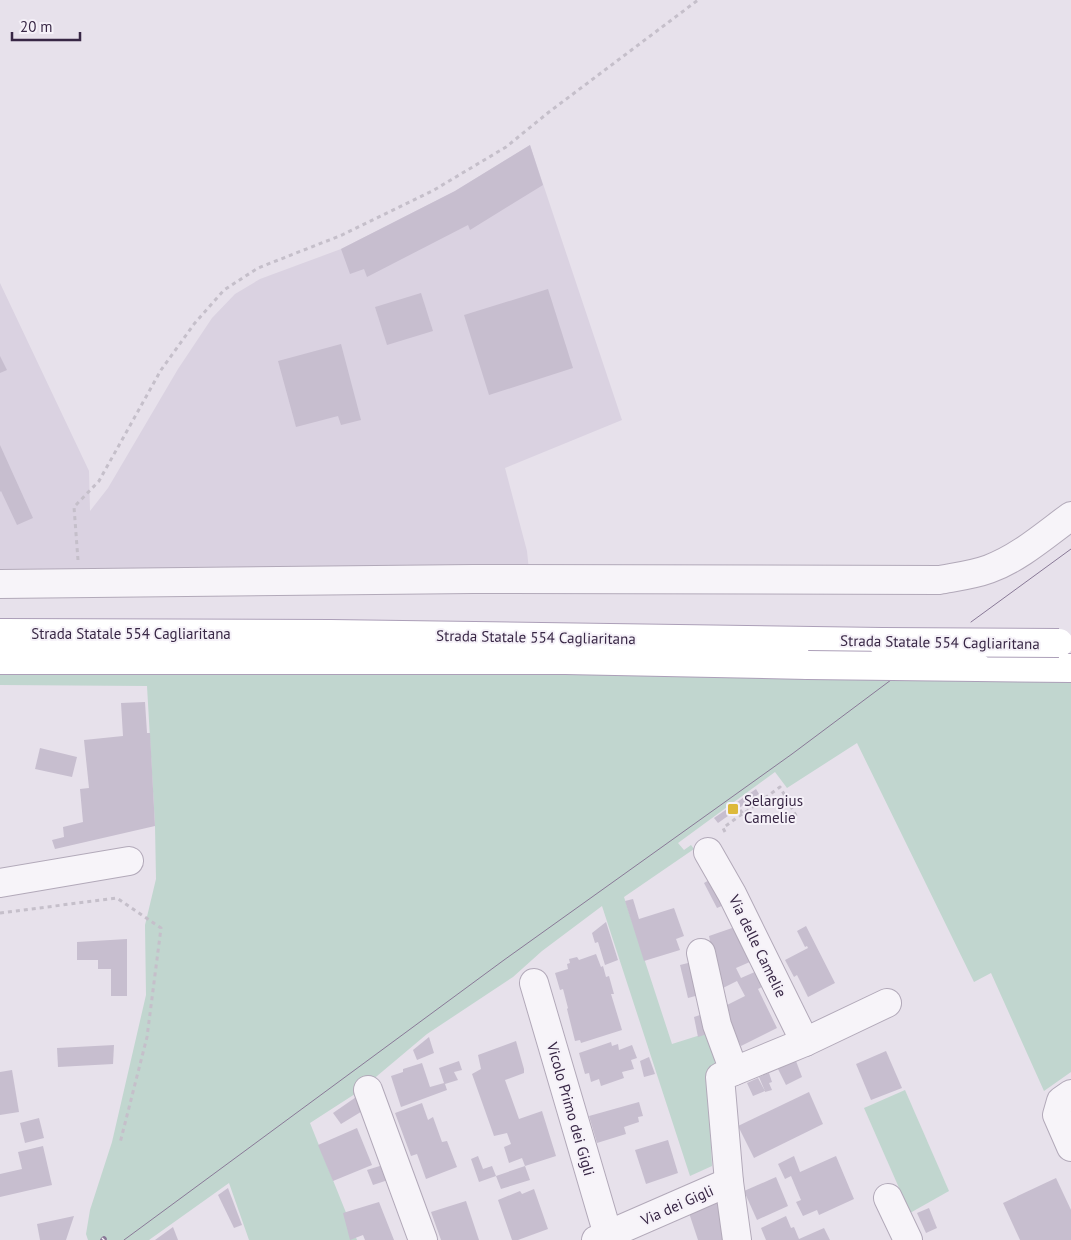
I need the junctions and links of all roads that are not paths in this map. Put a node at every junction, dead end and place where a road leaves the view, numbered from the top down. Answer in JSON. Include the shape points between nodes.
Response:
{"nodes":[{"id":1,"x":1071,"y":516,"type":"edge"},
{"id":2,"x":0,"y":584,"type":"edge"},
{"id":3,"x":0,"y":633,"type":"edge"},
{"id":4,"x":1065,"y":644,"type":"edge"},
{"id":5,"x":118,"y":646,"type":"junction"},
{"id":6,"x":331,"y":647,"type":"junction"},
{"id":7,"x":0,"y":660,"type":"edge"},
{"id":8,"x":1071,"y":668,"type":"edge"},
{"id":9,"x":717,"y":842,"type":"road end"},
{"id":10,"x":129,"y":861,"type":"dead end"},
{"id":11,"x":0,"y":883,"type":"edge"},
{"id":12,"x":701,"y":953,"type":"dead end"},
{"id":13,"x":534,"y":983,"type":"dead end"},
{"id":14,"x":887,"y":1003,"type":"dead end"},
{"id":15,"x":805,"y":1042,"type":"junction"},
{"id":16,"x":734,"y":1071,"type":"junction"},
{"id":17,"x":368,"y":1090,"type":"dead end"},
{"id":18,"x":1071,"y":1094,"type":"edge"},
{"id":19,"x":1071,"y":1148,"type":"edge"},
{"id":20,"x":730,"y":1182,"type":"junction"},
{"id":21,"x":888,"y":1198,"type":"dead end"},
{"id":22,"x":602,"y":1237,"type":"edge"},
{"id":23,"x":423,"y":1240,"type":"edge"},
{"id":24,"x":736,"y":1240,"type":"edge"},
{"id":25,"x":908,"y":1240,"type":"edge"}],
"edges":[{"from":1,"to":2,"type":"street","via":[[1002,563],[964,576],[939,580],[474,579]]},
{"from":3,"to":5,"type":"main road","name":"Strada Statale 554 Cagliaritana"},
{"from":4,"to":6,"type":"main road","name":"Strada Statale 554 Cagliaritana","bridge":true,"via":[[882,642]]},
{"from":5,"to":6,"type":"main road","name":"Strada Statale 554 Cagliaritana"},
{"from":5,"to":7,"type":"main road","name":"Strada Statale 554 Cagliaritana"},
{"from":6,"to":8,"type":"main road","name":"Strada Statale 554 Cagliaritana","bridge":true,"via":[[565,660]]},
{"from":9,"to":15,"type":"street","name":"Via delle Camelie","via":[[732,894]]},
{"from":10,"to":11,"type":"street"},
{"from":12,"to":16,"type":"street","via":[[717,1025]]},
{"from":13,"to":22,"type":"street","name":"Vicolo Primo dei Gigli"},
{"from":14,"to":15,"type":"street"},
{"from":15,"to":16,"type":"street"},
{"from":16,"to":20,"type":"street","via":[[720,1078]]},
{"from":17,"to":23,"type":"street"},
{"from":18,"to":19,"type":"street","via":[[1061,1101],[1057,1115]]},
{"from":20,"to":22,"type":"street","name":"Via dei Gigli"},
{"from":20,"to":24,"type":"street"},
{"from":21,"to":25,"type":"street"}]}
